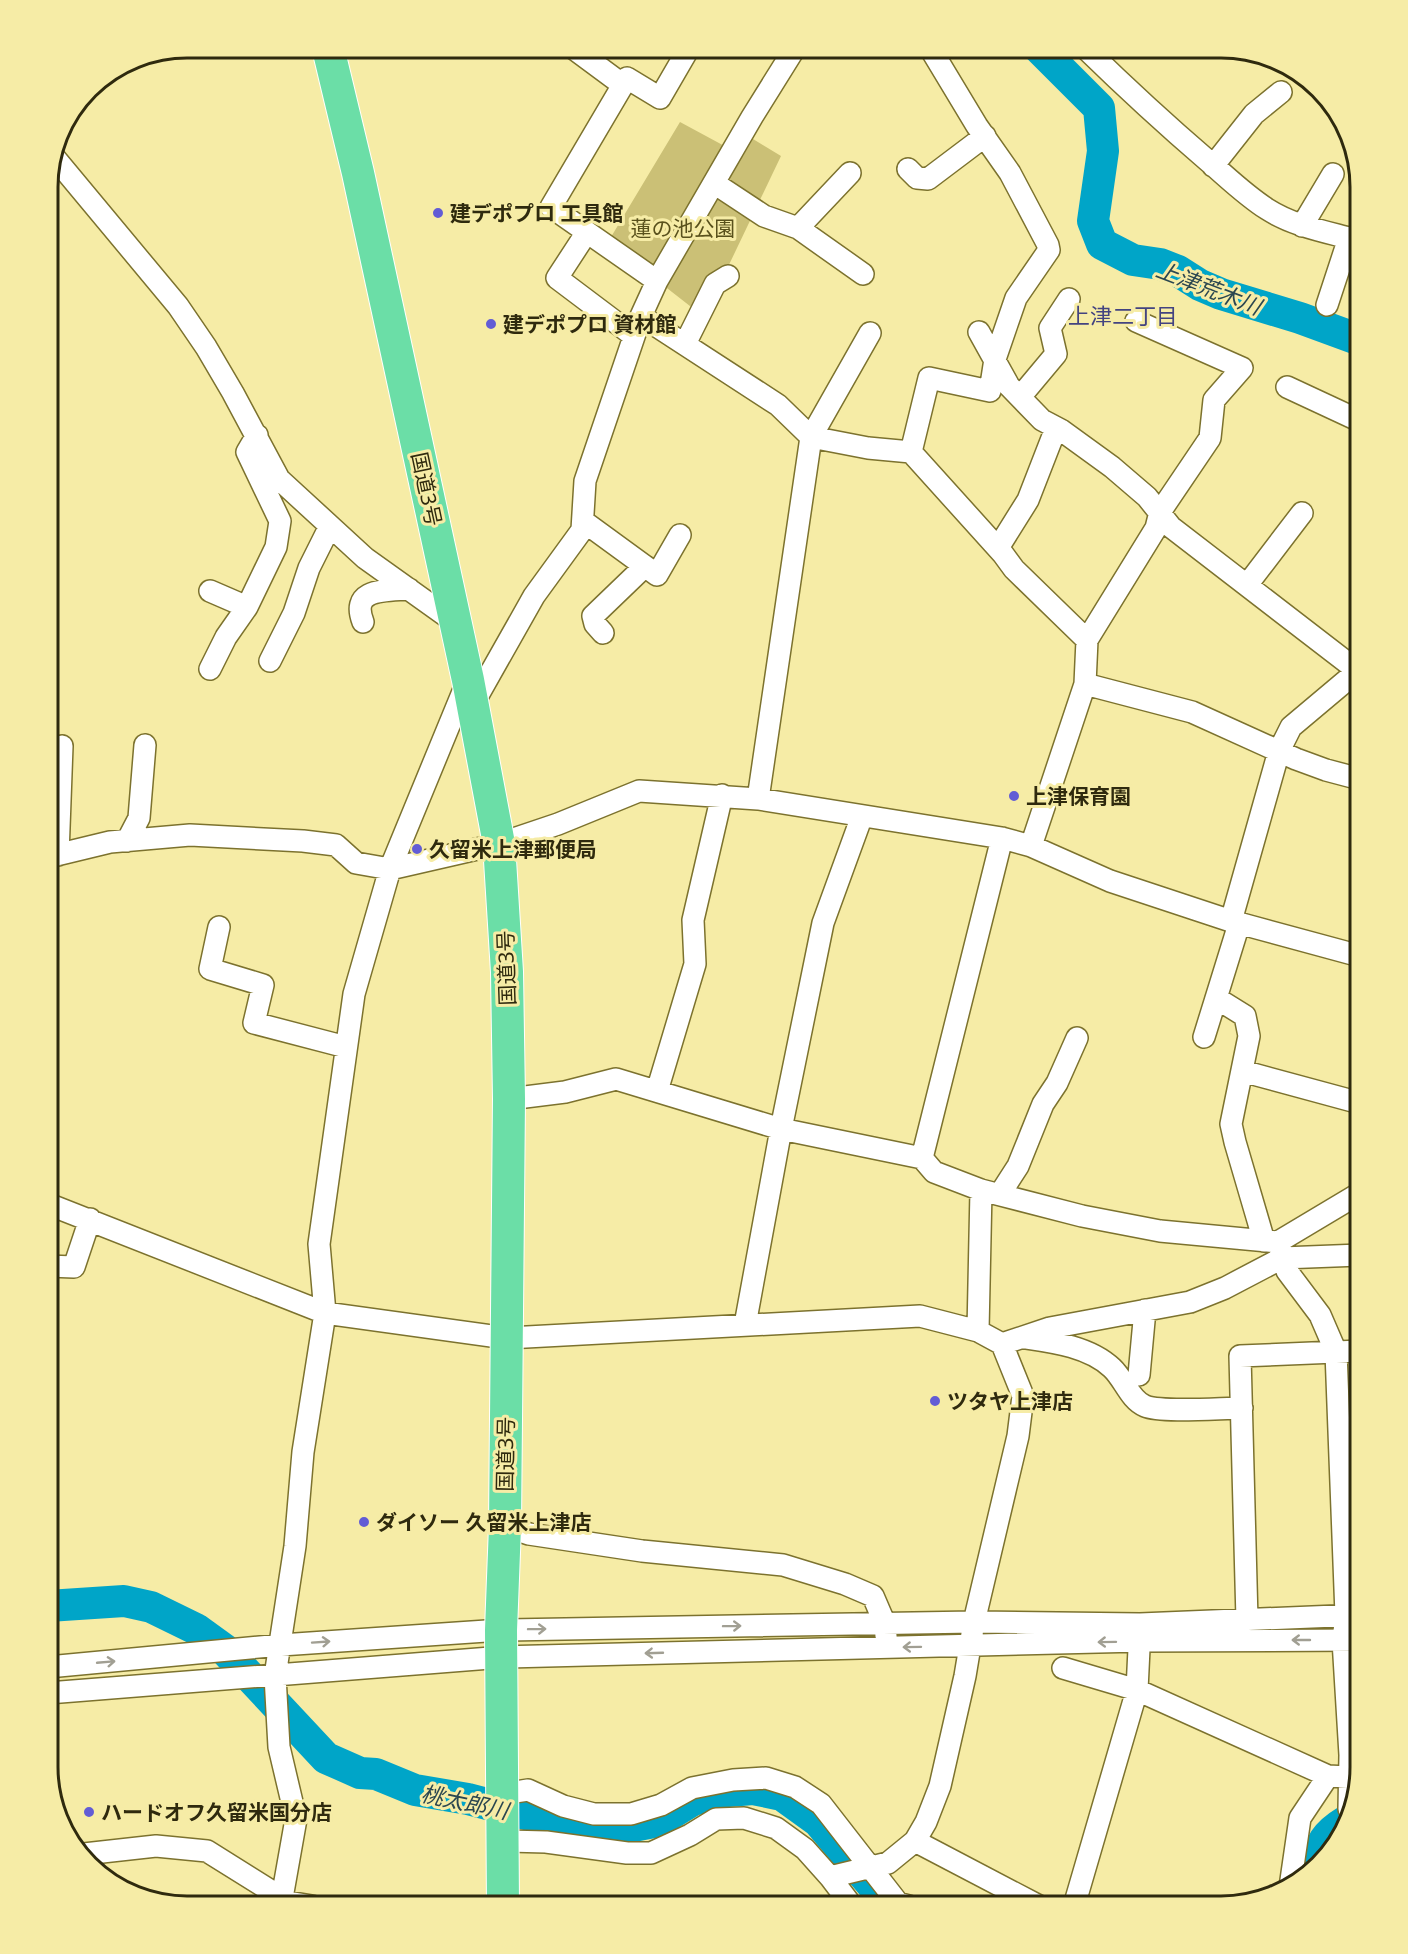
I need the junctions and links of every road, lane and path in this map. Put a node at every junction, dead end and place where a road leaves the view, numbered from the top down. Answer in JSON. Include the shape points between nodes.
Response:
{"nodes":[{"id":1,"x":330,"y":58,"type":"edge"},
{"id":2,"x":587,"y":58,"type":"edge"},
{"id":3,"x":683,"y":58,"type":"edge"},
{"id":4,"x":789,"y":59,"type":"edge"},
{"id":5,"x":937,"y":59,"type":"edge"},
{"id":6,"x":1096,"y":59,"type":"edge"},
{"id":7,"x":623,"y":85,"type":"junction"},
{"id":8,"x":1281,"y":92,"type":"dead end"},
{"id":9,"x":985,"y":136,"type":"junction"},
{"id":10,"x":61,"y":165,"type":"edge"},
{"id":11,"x":1213,"y":165,"type":"junction"},
{"id":12,"x":908,"y":169,"type":"dead end"},
{"id":13,"x":850,"y":173,"type":"dead end"},
{"id":14,"x":1333,"y":174,"type":"dead end"},
{"id":15,"x":714,"y":183,"type":"junction"},
{"id":16,"x":1302,"y":226,"type":"junction"},
{"id":17,"x":798,"y":228,"type":"junction"},
{"id":18,"x":586,"y":232,"type":"junction"},
{"id":19,"x":1349,"y":238,"type":"edge"},
{"id":20,"x":1349,"y":256,"type":"edge"},
{"id":21,"x":863,"y":274,"type":"dead end"},
{"id":22,"x":728,"y":276,"type":"dead end"},
{"id":23,"x":657,"y":281,"type":"junction"},
{"id":24,"x":1069,"y":299,"type":"dead end"},
{"id":25,"x":1327,"y":305,"type":"dead end"},
{"id":26,"x":641,"y":316,"type":"junction"},
{"id":27,"x":1136,"y":321,"type":"dead end"},
{"id":28,"x":980,"y":332,"type":"dead end"},
{"id":29,"x":870,"y":333,"type":"dead end"},
{"id":30,"x":634,"y":336,"type":"junction"},
{"id":31,"x":685,"y":345,"type":"junction"},
{"id":32,"x":994,"y":359,"type":"junction"},
{"id":33,"x":1287,"y":387,"type":"dead end"},
{"id":34,"x":1020,"y":397,"type":"junction"},
{"id":35,"x":1349,"y":416,"type":"edge"},
{"id":36,"x":1056,"y":428,"type":"junction"},
{"id":37,"x":256,"y":435,"type":"junction"},
{"id":38,"x":811,"y":436,"type":"junction"},
{"id":39,"x":911,"y":452,"type":"junction"},
{"id":40,"x":1160,"y":512,"type":"junction"},
{"id":41,"x":1302,"y":513,"type":"dead end"},
{"id":42,"x":583,"y":520,"type":"junction"},
{"id":43,"x":330,"y":526,"type":"junction"},
{"id":44,"x":680,"y":535,"type":"dead end"},
{"id":45,"x":998,"y":548,"type":"junction"},
{"id":46,"x":645,"y":566,"type":"junction"},
{"id":47,"x":1247,"y":585,"type":"junction"},
{"id":48,"x":409,"y":589,"type":"junction"},
{"id":49,"x":210,"y":591,"type":"dead end"},
{"id":50,"x":247,"y":607,"type":"junction"},
{"id":51,"x":363,"y":622,"type":"dead end"},
{"id":52,"x":456,"y":623,"type":"junction"},
{"id":53,"x":603,"y":633,"type":"dead end"},
{"id":54,"x":1087,"y":640,"type":"junction"},
{"id":55,"x":270,"y":661,"type":"dead end"},
{"id":56,"x":1349,"y":662,"type":"edge"},
{"id":57,"x":210,"y":669,"type":"dead end"},
{"id":58,"x":1349,"y":678,"type":"edge"},
{"id":59,"x":1085,"y":684,"type":"junction"},
{"id":60,"x":470,"y":692,"type":"junction"},
{"id":61,"x":145,"y":745,"type":"dead end"},
{"id":62,"x":62,"y":746,"type":"dead end"},
{"id":63,"x":1279,"y":751,"type":"junction"},
{"id":64,"x":1349,"y":777,"type":"edge"},
{"id":65,"x":59,"y":787,"type":"edge"},
{"id":66,"x":722,"y":795,"type":"junction"},
{"id":67,"x":758,"y":799,"type":"junction"},
{"id":68,"x":862,"y":816,"type":"junction"},
{"id":69,"x":1002,"y":838,"type":"junction"},
{"id":70,"x":127,"y":841,"type":"junction"},
{"id":71,"x":499,"y":844,"type":"junction"},
{"id":72,"x":1031,"y":846,"type":"junction"},
{"id":73,"x":59,"y":855,"type":"edge"},
{"id":74,"x":390,"y":868,"type":"junction"},
{"id":75,"x":1235,"y":922,"type":"junction"},
{"id":76,"x":219,"y":927,"type":"dead end"},
{"id":77,"x":1349,"y":953,"type":"edge"},
{"id":78,"x":1216,"y":998,"type":"junction"},
{"id":79,"x":1204,"y":1037,"type":"dead end"},
{"id":80,"x":1077,"y":1038,"type":"dead end"},
{"id":81,"x":346,"y":1047,"type":"junction"},
{"id":82,"x":1242,"y":1071,"type":"junction"},
{"id":83,"x":657,"y":1091,"type":"junction"},
{"id":84,"x":508,"y":1099,"type":"junction"},
{"id":85,"x":1349,"y":1100,"type":"edge"},
{"id":86,"x":781,"y":1129,"type":"junction"},
{"id":87,"x":922,"y":1158,"type":"junction"},
{"id":88,"x":991,"y":1192,"type":"junction"},
{"id":89,"x":1349,"y":1201,"type":"edge"},
{"id":90,"x":58,"y":1208,"type":"edge"},
{"id":91,"x":90,"y":1219,"type":"junction"},
{"id":92,"x":1275,"y":1247,"type":"junction"},
{"id":93,"x":1349,"y":1254,"type":"edge"},
{"id":94,"x":58,"y":1266,"type":"edge"},
{"id":95,"x":1145,"y":1310,"type":"junction"},
{"id":96,"x":326,"y":1313,"type":"junction"},
{"id":97,"x":744,"y":1325,"type":"junction"},
{"id":98,"x":978,"y":1331,"type":"junction"},
{"id":99,"x":1022,"y":1337,"type":"junction"},
{"id":100,"x":506,"y":1338,"type":"junction"},
{"id":101,"x":1002,"y":1344,"type":"junction"},
{"id":102,"x":1336,"y":1352,"type":"junction"},
{"id":103,"x":1349,"y":1352,"type":"edge"},
{"id":104,"x":1139,"y":1375,"type":"dead end"},
{"id":105,"x":1242,"y":1408,"type":"junction"},
{"id":106,"x":1349,"y":1473,"type":"edge"},
{"id":107,"x":505,"y":1526,"type":"junction"},
{"id":108,"x":1349,"y":1615,"type":"edge"},
{"id":109,"x":1247,"y":1620,"type":"junction"},
{"id":110,"x":974,"y":1622,"type":"junction"},
{"id":111,"x":885,"y":1624,"type":"junction"},
{"id":112,"x":1140,"y":1632,"type":"junction"},
{"id":113,"x":1349,"y":1640,"type":"edge"},
{"id":114,"x":502,"y":1644,"type":"junction"},
{"id":115,"x":281,"y":1645,"type":"junction"},
{"id":116,"x":969,"y":1646,"type":"junction"},
{"id":117,"x":886,"y":1647,"type":"junction"},
{"id":118,"x":58,"y":1666,"type":"edge"},
{"id":119,"x":1063,"y":1668,"type":"dead end"},
{"id":120,"x":275,"y":1676,"type":"junction"},
{"id":121,"x":1137,"y":1690,"type":"junction"},
{"id":122,"x":58,"y":1692,"type":"edge"},
{"id":123,"x":1349,"y":1763,"type":"edge"},
{"id":124,"x":1338,"y":1776,"type":"junction"},
{"id":125,"x":502,"y":1794,"type":"junction"},
{"id":126,"x":1345,"y":1799,"type":"edge"},
{"id":127,"x":503,"y":1836,"type":"junction"},
{"id":128,"x":915,"y":1841,"type":"junction"},
{"id":129,"x":92,"y":1853,"type":"edge"},
{"id":130,"x":870,"y":1868,"type":"junction"},
{"id":131,"x":1292,"y":1874,"type":"edge"},
{"id":132,"x":830,"y":1877,"type":"junction"},
{"id":133,"x":276,"y":1895,"type":"edge"},
{"id":134,"x":288,"y":1895,"type":"edge"},
{"id":135,"x":503,"y":1895,"type":"edge"},
{"id":136,"x":844,"y":1896,"type":"edge"},
{"id":137,"x":892,"y":1896,"type":"edge"},
{"id":138,"x":1020,"y":1896,"type":"edge"},
{"id":139,"x":1077,"y":1896,"type":"edge"}],
"edges":[{"from":1,"to":52,"type":"highway","name":"国道3号"},
{"from":2,"to":7,"type":"street"},
{"from":3,"to":7,"type":"street","via":[[660,98],[627,78]]},
{"from":4,"to":15,"type":"street"},
{"from":5,"to":9,"type":"street"},
{"from":6,"to":11,"type":"street"},
{"from":7,"to":18,"type":"street","via":[[552,207]]},
{"from":8,"to":11,"type":"street","via":[[1254,114]]},
{"from":9,"to":12,"type":"street","via":[[928,179],[917,178]]},
{"from":9,"to":32,"type":"street","via":[[1010,173],[1049,250],[1016,297]]},
{"from":10,"to":37,"type":"street","via":[[178,306]]},
{"from":11,"to":16,"type":"street","via":[[1268,210]]},
{"from":13,"to":17,"type":"street"},
{"from":14,"to":16,"type":"street"},
{"from":15,"to":17,"type":"street","via":[[764,216]]},
{"from":15,"to":23,"type":"street"},
{"from":16,"to":19,"type":"street"},
{"from":17,"to":21,"type":"street"},
{"from":18,"to":23,"type":"street"},
{"from":18,"to":30,"type":"street","via":[[557,278]]},
{"from":20,"to":25,"type":"street"},
{"from":22,"to":31,"type":"street","via":[[715,284]]},
{"from":23,"to":26,"type":"street"},
{"from":24,"to":34,"type":"street","via":[[1050,328],[1056,354]]},
{"from":26,"to":30,"type":"street"},
{"from":26,"to":31,"type":"street"},
{"from":27,"to":40,"type":"street","via":[[1242,368],[1214,400],[1210,438]]},
{"from":28,"to":32,"type":"street"},
{"from":29,"to":38,"type":"street"},
{"from":30,"to":42,"type":"street","via":[[585,481]]},
{"from":31,"to":38,"type":"street","via":[[778,405]]},
{"from":32,"to":34,"type":"street"},
{"from":32,"to":39,"type":"street","via":[[990,391],[929,378]]},
{"from":33,"to":35,"type":"street"},
{"from":34,"to":36,"type":"street","via":[[1042,420]]},
{"from":36,"to":40,"type":"street","via":[[1112,467]]},
{"from":36,"to":45,"type":"street","via":[[1028,500]]},
{"from":37,"to":43,"type":"street","via":[[279,479]]},
{"from":37,"to":50,"type":"street","via":[[247,452],[280,521],[276,547]]},
{"from":38,"to":39,"type":"street"},
{"from":38,"to":67,"type":"street"},
{"from":39,"to":45,"type":"street"},
{"from":40,"to":47,"type":"street","via":[[1171,527]]},
{"from":40,"to":54,"type":"street","via":[[1156,528]]},
{"from":41,"to":47,"type":"street"},
{"from":42,"to":46,"type":"street"},
{"from":42,"to":60,"type":"street","via":[[582,530]]},
{"from":43,"to":48,"type":"street","via":[[365,558]]},
{"from":43,"to":55,"type":"street"},
{"from":44,"to":46,"type":"street","via":[[657,575]]},
{"from":45,"to":54,"type":"street","via":[[1014,569]]},
{"from":46,"to":53,"type":"street","via":[[593,616]]},
{"from":47,"to":56,"type":"street"},
{"from":48,"to":51,"type":"street","via":[[374,592],[358,610]]},
{"from":48,"to":52,"type":"street"},
{"from":49,"to":50,"type":"street"},
{"from":50,"to":57,"type":"street"},
{"from":52,"to":60,"type":"highway","name":"国道3号"},
{"from":54,"to":59,"type":"street"},
{"from":58,"to":63,"type":"street","via":[[1291,727]]},
{"from":59,"to":63,"type":"street","via":[[1192,712]]},
{"from":59,"to":72,"type":"street"},
{"from":60,"to":71,"type":"highway","name":"国道3号"},
{"from":60,"to":74,"type":"street"},
{"from":61,"to":70,"type":"street","via":[[139,818]]},
{"from":62,"to":65,"type":"street"},
{"from":63,"to":64,"type":"street"},
{"from":63,"to":75,"type":"street"},
{"from":66,"to":67,"type":"street"},
{"from":66,"to":71,"type":"street","via":[[639,791]]},
{"from":66,"to":83,"type":"street","via":[[693,920],[694,964]]},
{"from":67,"to":68,"type":"street"},
{"from":68,"to":69,"type":"street"},
{"from":68,"to":86,"type":"street","via":[[823,923]]},
{"from":69,"to":72,"type":"street"},
{"from":69,"to":87,"type":"street"},
{"from":70,"to":73,"type":"street"},
{"from":70,"to":74,"type":"street","via":[[190,835],[303,841],[336,845],[356,863]]},
{"from":71,"to":74,"type":"street"},
{"from":71,"to":84,"type":"highway","name":"国道3号","via":[[507,972]]},
{"from":72,"to":75,"type":"street","via":[[1110,881]]},
{"from":74,"to":81,"type":"street","via":[[354,994]]},
{"from":75,"to":77,"type":"street"},
{"from":75,"to":78,"type":"street"},
{"from":76,"to":81,"type":"street","via":[[210,969],[263,985],[254,1023]]},
{"from":78,"to":79,"type":"street"},
{"from":78,"to":82,"type":"street","via":[[1245,1016],[1249,1036]]},
{"from":80,"to":88,"type":"street","via":[[1058,1083],[1043,1104],[1018,1166]]},
{"from":81,"to":96,"type":"street","via":[[319,1244]]},
{"from":82,"to":85,"type":"street"},
{"from":82,"to":92,"type":"street","via":[[1231,1124],[1234,1142]]},
{"from":83,"to":84,"type":"street","via":[[616,1080]]},
{"from":83,"to":86,"type":"street"},
{"from":84,"to":100,"type":"highway","name":"国道3号"},
{"from":86,"to":87,"type":"street"},
{"from":86,"to":97,"type":"street"},
{"from":87,"to":88,"type":"street","via":[[934,1172]]},
{"from":88,"to":92,"type":"street","via":[[1082,1216]]},
{"from":88,"to":98,"type":"street"},
{"from":89,"to":92,"type":"street"},
{"from":90,"to":91,"type":"street"},
{"from":91,"to":94,"type":"street","via":[[74,1267]]},
{"from":91,"to":96,"type":"street"},
{"from":92,"to":93,"type":"street"},
{"from":92,"to":95,"type":"street","via":[[1226,1288],[1191,1302]]},
{"from":92,"to":102,"type":"street","via":[[1287,1271],[1320,1315]]},
{"from":95,"to":99,"type":"street"},
{"from":95,"to":104,"type":"street"},
{"from":96,"to":100,"type":"street"},
{"from":96,"to":115,"type":"street","via":[[303,1452]]},
{"from":97,"to":98,"type":"street","via":[[920,1316]]},
{"from":97,"to":100,"type":"street"},
{"from":98,"to":101,"type":"street"},
{"from":99,"to":101,"type":"street"},
{"from":99,"to":105,"type":"street","via":[[1063,1344],[1094,1356],[1111,1367],[1144,1406]]},
{"from":100,"to":107,"type":"highway","name":"国道3号"},
{"from":101,"to":110,"type":"street","via":[[1023,1396],[1018,1436]]},
{"from":102,"to":103,"type":"street"},
{"from":102,"to":105,"type":"street","via":[[1240,1356]]},
{"from":102,"to":106,"type":"street"},
{"from":105,"to":109,"type":"street"},
{"from":107,"to":111,"type":"street","via":[[529,1534],[642,1551],[783,1565],[873,1596]]},
{"from":107,"to":114,"type":"highway","name":"国道3号"},
{"from":108,"to":109,"type":"street"},
{"from":109,"to":112,"type":"street"},
{"from":110,"to":111,"type":"street"},
{"from":110,"to":112,"type":"street"},
{"from":110,"to":116,"type":"street"},
{"from":114,"to":111,"type":"street","one_way":true},
{"from":111,"to":117,"type":"street"},
{"from":113,"to":112,"type":"street","one_way":true},
{"from":112,"to":116,"type":"street","one_way":true},
{"from":112,"to":121,"type":"street"},
{"from":115,"to":114,"type":"street","one_way":true},
{"from":117,"to":114,"type":"street","one_way":true},
{"from":114,"to":120,"type":"street"},
{"from":114,"to":125,"type":"highway","name":"国道3号"},
{"from":118,"to":115,"type":"street","one_way":true},
{"from":115,"to":120,"type":"street"},
{"from":116,"to":117,"type":"street","one_way":true},
{"from":116,"to":128,"type":"street","via":[[940,1786]]},
{"from":119,"to":121,"type":"street"},
{"from":120,"to":122,"type":"street"},
{"from":120,"to":134,"type":"street","via":[[279,1747],[296,1819]]},
{"from":121,"to":124,"type":"street"},
{"from":121,"to":139,"type":"street"},
{"from":123,"to":124,"type":"street"},
{"from":124,"to":126,"type":"street"},
{"from":124,"to":131,"type":"street","via":[[1300,1818]]},
{"from":125,"to":127,"type":"highway","name":"国道3号"},
{"from":125,"to":130,"type":"street","via":[[528,1790],[563,1806],[594,1814],[631,1814],[661,1805],[692,1788],[766,1778],[795,1787],[821,1804]]},
{"from":127,"to":132,"type":"street","via":[[651,1853],[716,1819],[744,1818],[776,1828],[805,1849]]},
{"from":127,"to":135,"type":"highway","name":"国道3号"},
{"from":128,"to":130,"type":"street","via":[[888,1863]]},
{"from":128,"to":138,"type":"street"},
{"from":129,"to":133,"type":"street","via":[[156,1846],[207,1851]]},
{"from":130,"to":132,"type":"street"},
{"from":130,"to":137,"type":"street"},
{"from":132,"to":136,"type":"street"}]}
